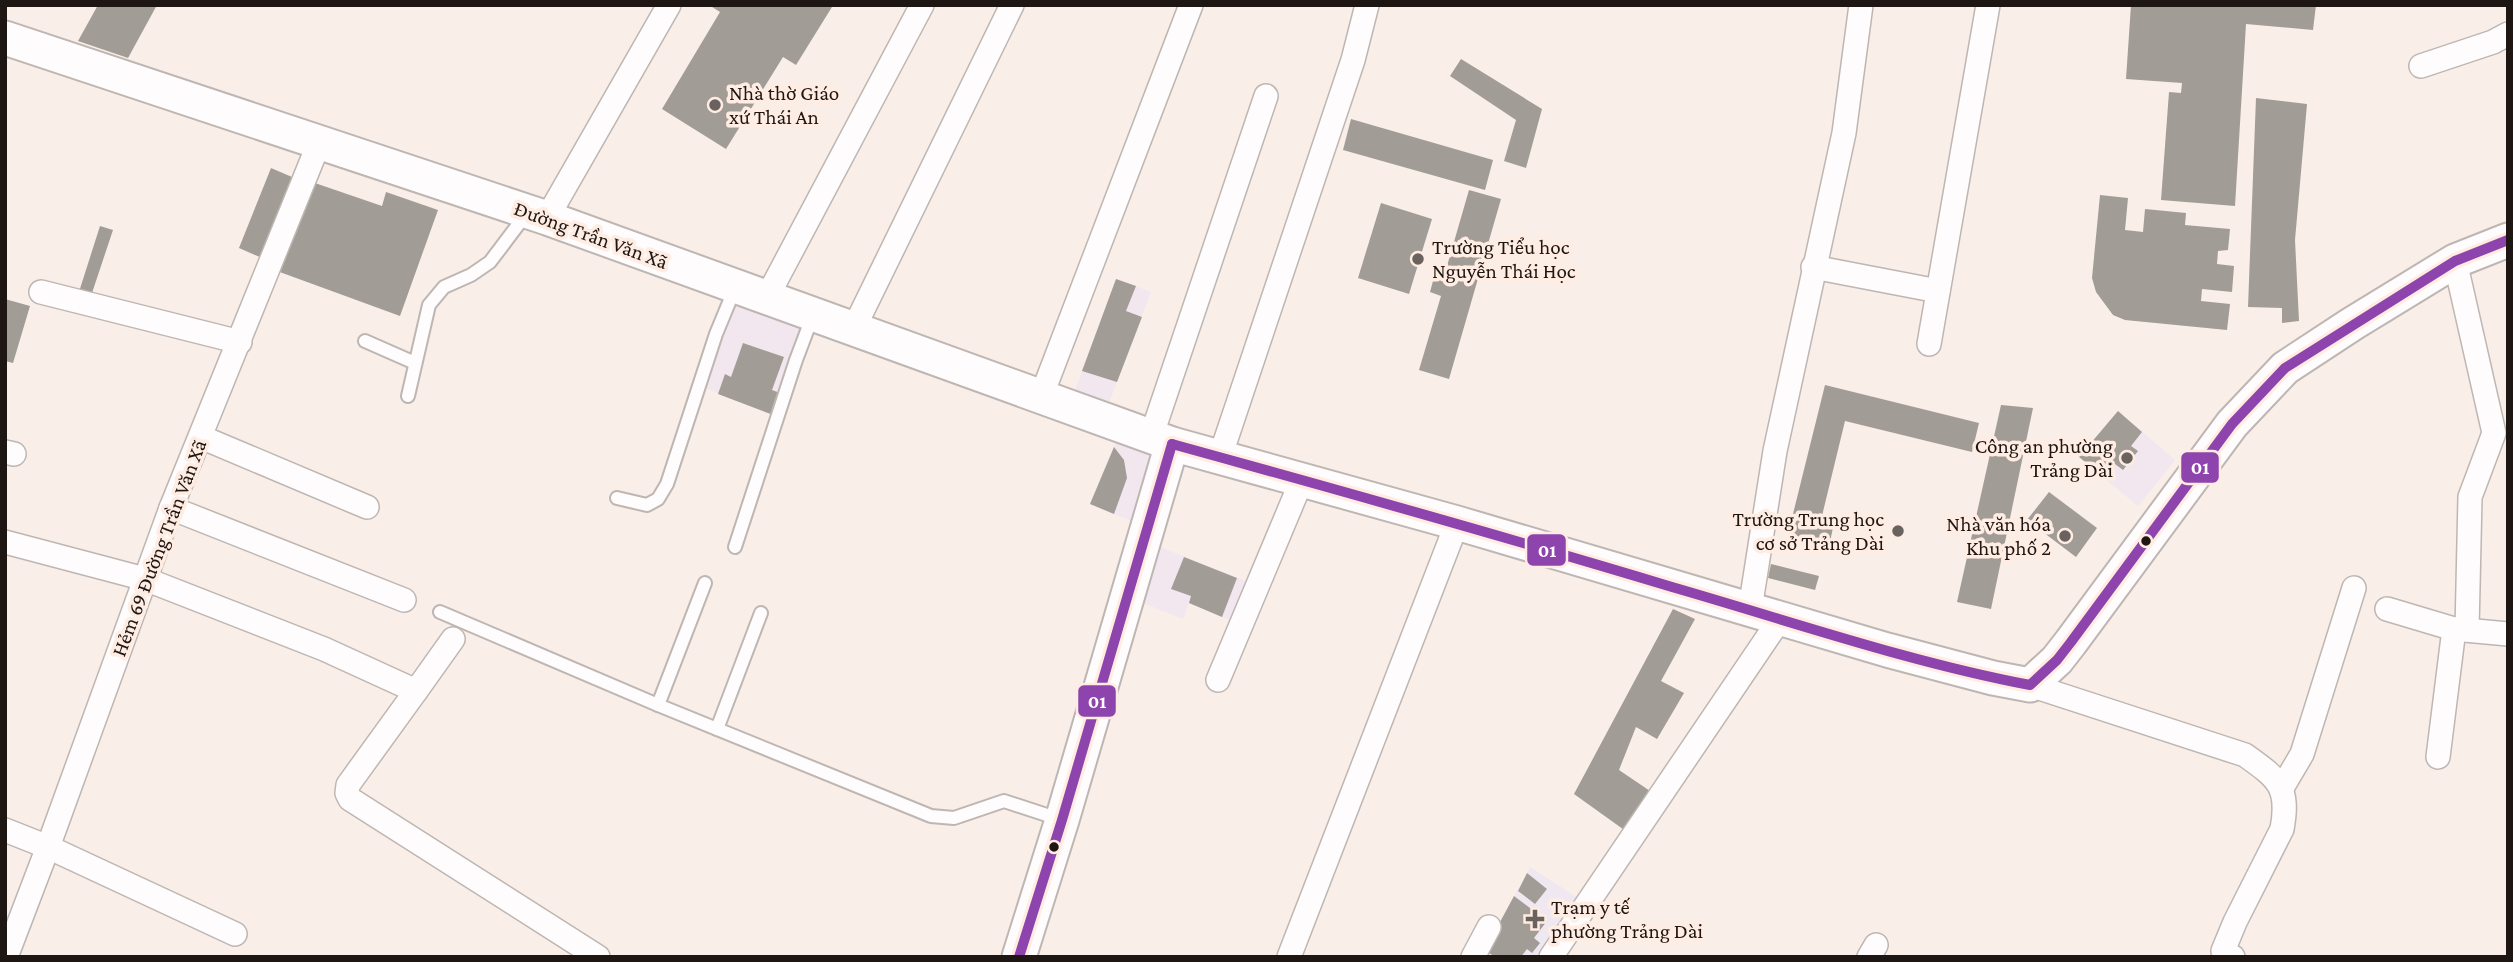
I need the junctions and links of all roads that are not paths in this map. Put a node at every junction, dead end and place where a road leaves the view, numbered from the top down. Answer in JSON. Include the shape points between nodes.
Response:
{"nodes":[{"id":1,"x":669,"y":5,"type":"edge"},
{"id":2,"x":922,"y":5,"type":"edge"},
{"id":3,"x":1012,"y":5,"type":"edge"},
{"id":4,"x":1191,"y":5,"type":"edge"},
{"id":5,"x":1367,"y":5,"type":"edge"},
{"id":6,"x":1861,"y":5,"type":"edge"},
{"id":7,"x":1988,"y":5,"type":"edge"},
{"id":8,"x":2508,"y":34,"type":"edge"},
{"id":9,"x":5,"y":38,"type":"edge"},
{"id":10,"x":2421,"y":66,"type":"dead end"},
{"id":11,"x":1266,"y":96,"type":"dead end"},
{"id":12,"x":319,"y":143,"type":"junction"},
{"id":13,"x":537,"y":215,"type":"junction"},
{"id":14,"x":2508,"y":240,"type":"edge"},
{"id":15,"x":2455,"y":261,"type":"junction"},
{"id":16,"x":1813,"y":267,"type":"junction"},
{"id":17,"x":735,"y":287,"type":"junction"},
{"id":18,"x":1938,"y":291,"type":"junction"},
{"id":19,"x":41,"y":292,"type":"dead end"},
{"id":20,"x":766,"y":299,"type":"junction"},
{"id":21,"x":813,"y":315,"type":"junction"},
{"id":22,"x":853,"y":330,"type":"junction"},
{"id":23,"x":365,"y":341,"type":"dead end"},
{"id":24,"x":240,"y":342,"type":"junction"},
{"id":25,"x":1928,"y":344,"type":"dead end"},
{"id":26,"x":415,"y":363,"type":"junction"},
{"id":27,"x":408,"y":396,"type":"dead end"},
{"id":28,"x":1041,"y":397,"type":"junction"},
{"id":29,"x":2501,"y":434,"type":"edge"},
{"id":30,"x":201,"y":437,"type":"junction"},
{"id":31,"x":1162,"y":440,"type":"junction"},
{"id":32,"x":1220,"y":457,"type":"junction"},
{"id":33,"x":1301,"y":482,"type":"junction"},
{"id":34,"x":617,"y":498,"type":"dead end"},
{"id":35,"x":367,"y":507,"type":"dead end"},
{"id":36,"x":171,"y":508,"type":"junction"},
{"id":37,"x":1458,"y":523,"type":"junction"},
{"id":38,"x":5,"y":542,"type":"edge"},
{"id":39,"x":735,"y":547,"type":"dead end"},
{"id":40,"x":145,"y":579,"type":"junction"},
{"id":41,"x":705,"y":583,"type":"dead end"},
{"id":42,"x":2354,"y":588,"type":"dead end"},
{"id":43,"x":404,"y":600,"type":"dead end"},
{"id":44,"x":2388,"y":609,"type":"dead end"},
{"id":45,"x":440,"y":612,"type":"dead end"},
{"id":46,"x":761,"y":613,"type":"dead end"},
{"id":47,"x":1765,"y":614,"type":"junction"},
{"id":48,"x":2461,"y":629,"type":"junction"},
{"id":49,"x":2508,"y":634,"type":"edge"},
{"id":50,"x":453,"y":639,"type":"dead end"},
{"id":51,"x":1218,"y":680,"type":"dead end"},
{"id":52,"x":2030,"y":685,"type":"junction"},
{"id":53,"x":416,"y":691,"type":"junction"},
{"id":54,"x":658,"y":705,"type":"junction"},
{"id":55,"x":718,"y":729,"type":"junction"},
{"id":56,"x":2438,"y":757,"type":"dead end"},
{"id":57,"x":2282,"y":788,"type":"junction"},
{"id":58,"x":1062,"y":820,"type":"junction"},
{"id":59,"x":5,"y":830,"type":"edge"},
{"id":60,"x":48,"y":847,"type":"junction"},
{"id":61,"x":1489,"y":927,"type":"dead end"},
{"id":62,"x":235,"y":934,"type":"dead end"},
{"id":63,"x":2226,"y":955,"type":"edge"},
{"id":64,"x":1021,"y":956,"type":"edge"},
{"id":65,"x":6,"y":957,"type":"edge"},
{"id":66,"x":598,"y":957,"type":"edge"},
{"id":67,"x":1289,"y":957,"type":"edge"},
{"id":68,"x":1473,"y":957,"type":"edge"},
{"id":69,"x":1551,"y":957,"type":"edge"}],
"edges":[{"from":1,"to":13,"type":"street"},
{"from":2,"to":20,"type":"street"},
{"from":3,"to":22,"type":"street"},
{"from":4,"to":28,"type":"street"},
{"from":5,"to":32,"type":"street","via":[[1349,73]]},
{"from":6,"to":16,"type":"street","via":[[1844,133]]},
{"from":7,"to":18,"type":"street"},
{"from":8,"to":10,"type":"street"},
{"from":9,"to":12,"type":"street","name":"Đường Trần Văn Xã"},
{"from":11,"to":31,"type":"street"},
{"from":12,"to":13,"type":"street","name":"Đường Trần Văn Xã"},
{"from":12,"to":24,"type":"street","name":"Hẻm 69 Đường Trần Văn Xã"},
{"from":13,"to":17,"type":"street","name":"Đường Trần Văn Xã"},
{"from":13,"to":26,"type":"lane","via":[[490,262],[444,287],[429,305]]},
{"from":14,"to":15,"type":"street"},
{"from":15,"to":29,"type":"street"},
{"from":15,"to":52,"type":"street","via":[[2293,361],[2269,384],[2232,424],[2057,660]]},
{"from":16,"to":18,"type":"street"},
{"from":16,"to":47,"type":"street","via":[[1775,451]]},
{"from":17,"to":20,"type":"street","name":"Đường Trần Văn Xã"},
{"from":17,"to":34,"type":"lane","via":[[659,499],[648,505]]},
{"from":18,"to":25,"type":"street"},
{"from":19,"to":24,"type":"street"},
{"from":20,"to":21,"type":"street","name":"Đường Trần Văn Xã"},
{"from":21,"to":22,"type":"street","name":"Đường Trần Văn Xã"},
{"from":21,"to":39,"type":"lane"},
{"from":22,"to":28,"type":"street","name":"Đường Trần Văn Xã"},
{"from":23,"to":26,"type":"lane"},
{"from":24,"to":30,"type":"street","name":"Hẻm 69 Đường Trần Văn Xã"},
{"from":26,"to":27,"type":"lane"},
{"from":28,"to":31,"type":"street","name":"Đường Trần Văn Xã"},
{"from":29,"to":48,"type":"street","via":[[2470,497]]},
{"from":30,"to":35,"type":"street"},
{"from":30,"to":36,"type":"street","name":"Hẻm 69 Đường Trần Văn Xã"},
{"from":31,"to":32,"type":"street","name":"Đường Trần Văn Xã"},
{"from":31,"to":58,"type":"street"},
{"from":32,"to":33,"type":"street","name":"Đường Trần Văn Xã"},
{"from":33,"to":37,"type":"street","name":"Đường Trần Văn Xã"},
{"from":33,"to":51,"type":"street"},
{"from":36,"to":40,"type":"street","name":"Hẻm 69 Đường Trần Văn Xã"},
{"from":36,"to":43,"type":"street"},
{"from":37,"to":47,"type":"street","name":"Đường Trần Văn Xã"},
{"from":37,"to":67,"type":"street"},
{"from":38,"to":40,"type":"street"},
{"from":40,"to":53,"type":"street","via":[[324,649]]},
{"from":40,"to":60,"type":"street","name":"Hẻm 69 Đường Trần Văn Xã"},
{"from":41,"to":54,"type":"lane"},
{"from":42,"to":57,"type":"street","via":[[2302,754]]},
{"from":44,"to":48,"type":"street"},
{"from":45,"to":54,"type":"lane"},
{"from":46,"to":55,"type":"lane"},
{"from":47,"to":52,"type":"street","name":"Đường Trần Văn Xã"},
{"from":47,"to":69,"type":"street"},
{"from":48,"to":49,"type":"street"},
{"from":48,"to":56,"type":"street"},
{"from":50,"to":53,"type":"street"},
{"from":52,"to":57,"type":"street","via":[[2245,755]]},
{"from":53,"to":66,"type":"street","via":[[348,785],[350,799]]},
{"from":54,"to":55,"type":"lane"},
{"from":55,"to":58,"type":"lane","via":[[931,816],[954,818],[1004,801]]},
{"from":57,"to":63,"type":"street","via":[[2282,829],[2235,922]]},
{"from":58,"to":64,"type":"street"},
{"from":59,"to":60,"type":"street"},
{"from":60,"to":62,"type":"street"},
{"from":60,"to":65,"type":"street","name":"Hẻm 69 Đường Trần Văn Xã"},
{"from":61,"to":68,"type":"street"}]}
